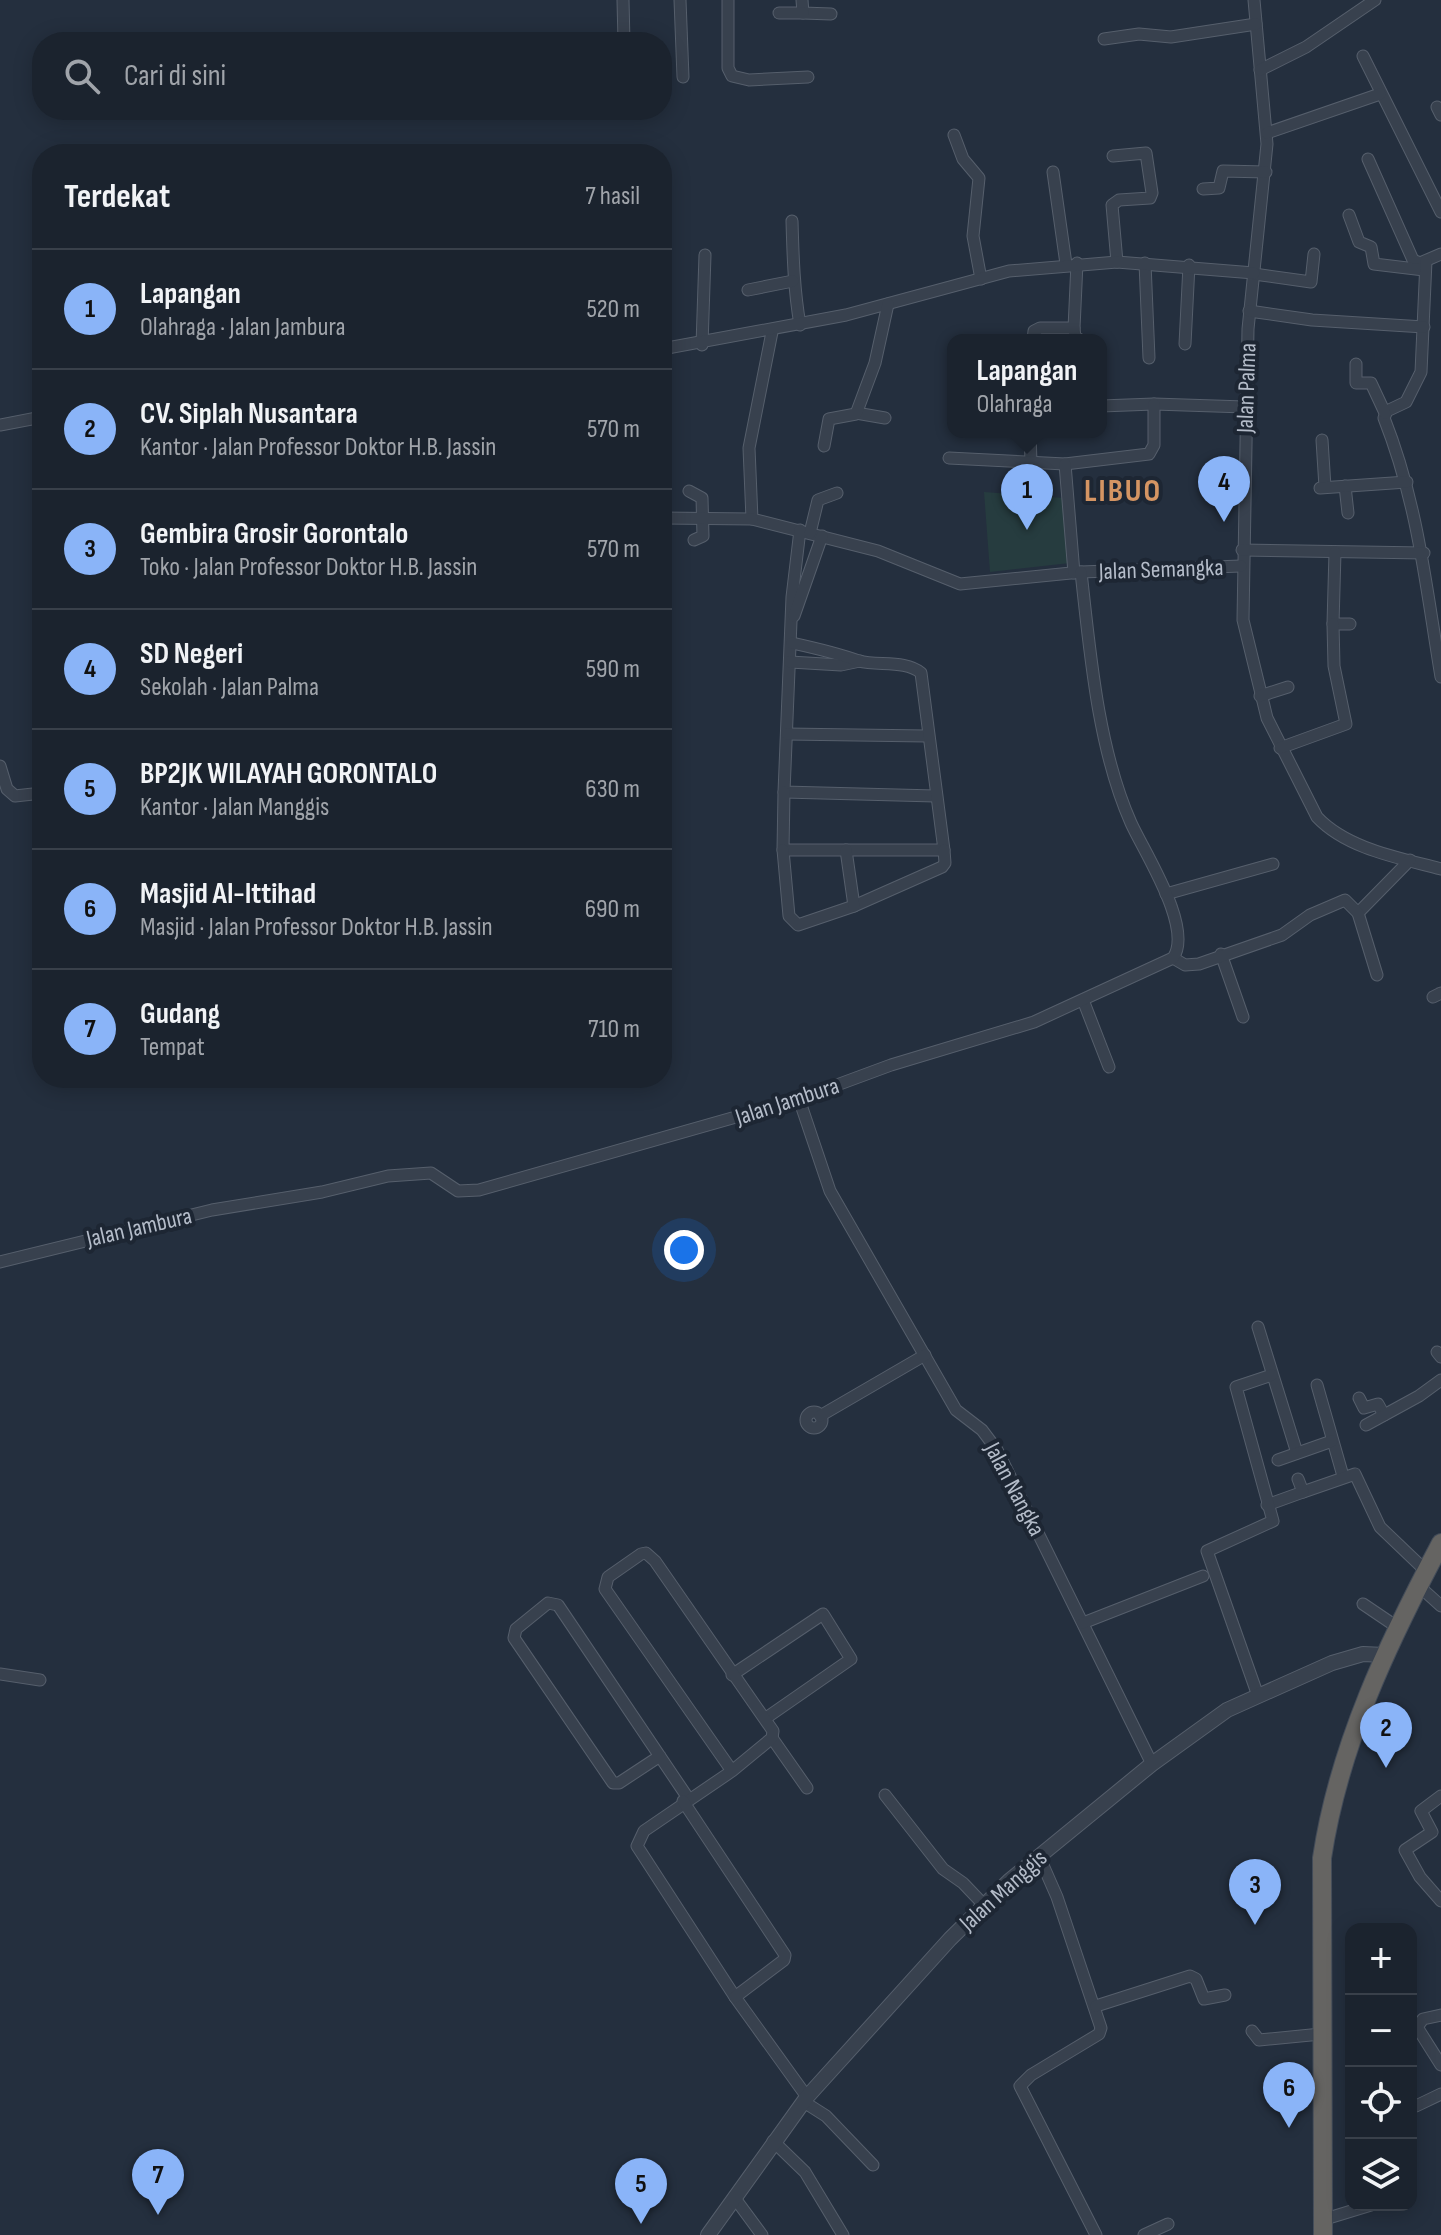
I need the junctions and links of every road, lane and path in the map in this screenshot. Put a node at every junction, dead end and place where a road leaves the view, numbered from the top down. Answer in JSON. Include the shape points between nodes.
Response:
{"nodes":[{"id":1,"x":623,"y":0,"type":"edge"},
{"id":2,"x":680,"y":0,"type":"edge"},
{"id":3,"x":728,"y":0,"type":"edge"},
{"id":4,"x":1254,"y":0,"type":"edge"},
{"id":5,"x":1375,"y":0,"type":"edge"},
{"id":6,"x":803,"y":6,"type":"edge"},
{"id":7,"x":779,"y":13,"type":"dead end"},
{"id":8,"x":831,"y":14,"type":"dead end"},
{"id":9,"x":1256,"y":24,"type":"junction"},
{"id":10,"x":624,"y":32,"type":"edge"},
{"id":11,"x":1104,"y":39,"type":"dead end"},
{"id":12,"x":1363,"y":56,"type":"dead end"},
{"id":13,"x":1260,"y":70,"type":"junction"},
{"id":14,"x":683,"y":77,"type":"dead end"},
{"id":15,"x":808,"y":77,"type":"dead end"},
{"id":16,"x":1380,"y":94,"type":"junction"},
{"id":17,"x":1267,"y":133,"type":"junction"},
{"id":18,"x":954,"y":135,"type":"dead end"},
{"id":19,"x":1113,"y":156,"type":"dead end"},
{"id":20,"x":1368,"y":159,"type":"dead end"},
{"id":21,"x":1053,"y":172,"type":"dead end"},
{"id":22,"x":1266,"y":172,"type":"junction"},
{"id":23,"x":1203,"y":189,"type":"dead end"},
{"id":24,"x":1441,"y":212,"type":"edge"},
{"id":25,"x":1349,"y":215,"type":"dead end"},
{"id":26,"x":792,"y":221,"type":"dead end"},
{"id":27,"x":1314,"y":254,"type":"dead end"},
{"id":28,"x":1441,"y":254,"type":"edge"},
{"id":29,"x":705,"y":255,"type":"dead end"},
{"id":30,"x":1117,"y":262,"type":"junction"},
{"id":31,"x":1145,"y":263,"type":"junction"},
{"id":32,"x":1072,"y":264,"type":"junction"},
{"id":33,"x":1189,"y":265,"type":"junction"},
{"id":34,"x":1426,"y":265,"type":"junction"},
{"id":35,"x":1254,"y":274,"type":"junction"},
{"id":36,"x":981,"y":279,"type":"junction"},
{"id":37,"x":793,"y":281,"type":"junction"},
{"id":38,"x":748,"y":290,"type":"dead end"},
{"id":39,"x":888,"y":304,"type":"junction"},
{"id":40,"x":1249,"y":311,"type":"junction"},
{"id":41,"x":800,"y":325,"type":"junction"},
{"id":42,"x":1424,"y":327,"type":"junction"},
{"id":43,"x":1074,"y":328,"type":"junction"},
{"id":44,"x":772,"y":332,"type":"junction"},
{"id":45,"x":1034,"y":334,"type":"edge"},
{"id":46,"x":1075,"y":334,"type":"edge"},
{"id":47,"x":1185,"y":344,"type":"dead end"},
{"id":48,"x":702,"y":345,"type":"junction"},
{"id":49,"x":672,"y":348,"type":"edge"},
{"id":50,"x":1149,"y":358,"type":"dead end"},
{"id":51,"x":1356,"y":364,"type":"dead end"},
{"id":52,"x":1154,"y":404,"type":"junction"},
{"id":53,"x":1107,"y":406,"type":"edge"},
{"id":54,"x":1245,"y":407,"type":"junction"},
{"id":55,"x":856,"y":413,"type":"junction"},
{"id":56,"x":1385,"y":413,"type":"junction"},
{"id":57,"x":885,"y":418,"type":"dead end"},
{"id":58,"x":32,"y":419,"type":"edge"},
{"id":59,"x":0,"y":425,"type":"edge"},
{"id":60,"x":1030,"y":438,"type":"edge"},
{"id":61,"x":1322,"y":440,"type":"dead end"},
{"id":62,"x":824,"y":446,"type":"dead end"},
{"id":63,"x":949,"y":458,"type":"dead end"},
{"id":64,"x":1031,"y":463,"type":"junction"},
{"id":65,"x":1065,"y":464,"type":"junction"},
{"id":66,"x":1407,"y":482,"type":"junction"},
{"id":67,"x":1345,"y":486,"type":"junction"},
{"id":68,"x":689,"y":491,"type":"dead end"},
{"id":69,"x":837,"y":493,"type":"dead end"},
{"id":70,"x":1348,"y":513,"type":"dead end"},
{"id":71,"x":672,"y":518,"type":"edge"},
{"id":72,"x":704,"y":518,"type":"junction"},
{"id":73,"x":752,"y":519,"type":"junction"},
{"id":74,"x":805,"y":532,"type":"junction"},
{"id":75,"x":822,"y":536,"type":"junction"},
{"id":76,"x":694,"y":540,"type":"dead end"},
{"id":77,"x":1242,"y":550,"type":"junction"},
{"id":78,"x":1335,"y":552,"type":"junction"},
{"id":79,"x":1424,"y":553,"type":"junction"},
{"id":80,"x":1241,"y":566,"type":"junction"},
{"id":81,"x":1078,"y":573,"type":"junction"},
{"id":82,"x":794,"y":617,"type":"junction"},
{"id":83,"x":1333,"y":624,"type":"junction"},
{"id":84,"x":1350,"y":624,"type":"dead end"},
{"id":85,"x":792,"y":643,"type":"junction"},
{"id":86,"x":811,"y":647,"type":"junction"},
{"id":87,"x":860,"y":661,"type":"junction"},
{"id":88,"x":790,"y":662,"type":"junction"},
{"id":89,"x":810,"y":663,"type":"junction"},
{"id":90,"x":1441,"y":677,"type":"edge"},
{"id":91,"x":1288,"y":687,"type":"dead end"},
{"id":92,"x":1260,"y":696,"type":"junction"},
{"id":93,"x":787,"y":734,"type":"junction"},
{"id":94,"x":926,"y":736,"type":"junction"},
{"id":95,"x":1280,"y":748,"type":"junction"},
{"id":96,"x":0,"y":766,"type":"edge"},
{"id":97,"x":784,"y":792,"type":"junction"},
{"id":98,"x":32,"y":794,"type":"edge"},
{"id":99,"x":935,"y":796,"type":"junction"},
{"id":100,"x":783,"y":850,"type":"junction"},
{"id":101,"x":846,"y":850,"type":"junction"},
{"id":102,"x":944,"y":850,"type":"junction"},
{"id":103,"x":1410,"y":860,"type":"junction"},
{"id":104,"x":1273,"y":864,"type":"dead end"},
{"id":105,"x":1441,"y":869,"type":"edge"},
{"id":106,"x":1166,"y":894,"type":"junction"},
{"id":107,"x":854,"y":906,"type":"junction"},
{"id":108,"x":1358,"y":913,"type":"junction"},
{"id":109,"x":1221,"y":954,"type":"junction"},
{"id":110,"x":1173,"y":958,"type":"junction"},
{"id":111,"x":1377,"y":975,"type":"dead end"},
{"id":112,"x":1083,"y":1000,"type":"junction"},
{"id":113,"x":1243,"y":1017,"type":"dead end"},
{"id":114,"x":1109,"y":1067,"type":"dead end"},
{"id":115,"x":799,"y":1099,"type":"junction"},
{"id":116,"x":0,"y":1262,"type":"edge"},
{"id":117,"x":1258,"y":1327,"type":"dead end"},
{"id":118,"x":925,"y":1355,"type":"junction"},
{"id":119,"x":1272,"y":1375,"type":"junction"},
{"id":120,"x":1441,"y":1380,"type":"edge"},
{"id":121,"x":1317,"y":1385,"type":"dead end"},
{"id":122,"x":1359,"y":1398,"type":"dead end"},
{"id":123,"x":1384,"y":1415,"type":"junction"},
{"id":124,"x":820,"y":1416,"type":"dead end"},
{"id":125,"x":1366,"y":1425,"type":"dead end"},
{"id":126,"x":1332,"y":1441,"type":"junction"},
{"id":127,"x":1297,"y":1453,"type":"junction"},
{"id":128,"x":1278,"y":1460,"type":"dead end"},
{"id":129,"x":1343,"y":1476,"type":"junction"},
{"id":130,"x":1298,"y":1479,"type":"dead end"},
{"id":131,"x":1303,"y":1492,"type":"junction"},
{"id":132,"x":1267,"y":1505,"type":"junction"},
{"id":133,"x":1441,"y":1543,"type":"edge"},
{"id":134,"x":1203,"y":1576,"type":"dead end"},
{"id":135,"x":1423,"y":1579,"type":"junction"},
{"id":136,"x":1363,"y":1604,"type":"dead end"},
{"id":137,"x":1441,"y":1606,"type":"edge"},
{"id":138,"x":1083,"y":1623,"type":"junction"},
{"id":139,"x":1397,"y":1627,"type":"junction"},
{"id":140,"x":1384,"y":1655,"type":"junction"},
{"id":141,"x":0,"y":1674,"type":"edge"},
{"id":142,"x":732,"y":1675,"type":"junction"},
{"id":143,"x":40,"y":1680,"type":"dead end"},
{"id":144,"x":1257,"y":1693,"type":"junction"},
{"id":145,"x":766,"y":1718,"type":"junction"},
{"id":146,"x":772,"y":1738,"type":"junction"},
{"id":147,"x":660,"y":1756,"type":"junction"},
{"id":148,"x":1152,"y":1764,"type":"junction"},
{"id":149,"x":732,"y":1771,"type":"junction"},
{"id":150,"x":807,"y":1788,"type":"dead end"},
{"id":151,"x":885,"y":1795,"type":"dead end"},
{"id":152,"x":1441,"y":1796,"type":"edge"},
{"id":153,"x":686,"y":1800,"type":"junction"},
{"id":154,"x":1039,"y":1856,"type":"junction"},
{"id":155,"x":1441,"y":1901,"type":"edge"},
{"id":156,"x":983,"y":1904,"type":"junction"},
{"id":157,"x":1225,"y":1995,"type":"dead end"},
{"id":158,"x":735,"y":1997,"type":"junction"},
{"id":159,"x":1096,"y":2006,"type":"junction"},
{"id":160,"x":1441,"y":2015,"type":"edge"},
{"id":161,"x":1252,"y":2031,"type":"dead end"},
{"id":162,"x":1321,"y":2034,"type":"junction"},
{"id":163,"x":1441,"y":2065,"type":"edge"},
{"id":164,"x":1441,"y":2094,"type":"edge"},
{"id":165,"x":806,"y":2099,"type":"junction"},
{"id":166,"x":1417,"y":2106,"type":"edge"},
{"id":167,"x":773,"y":2141,"type":"junction"},
{"id":168,"x":873,"y":2165,"type":"dead end"},
{"id":169,"x":734,"y":2197,"type":"junction"},
{"id":170,"x":1358,"y":2211,"type":"edge"},
{"id":171,"x":1168,"y":2224,"type":"dead end"},
{"id":172,"x":1323,"y":2228,"type":"edge"},
{"id":173,"x":708,"y":2235,"type":"edge"},
{"id":174,"x":762,"y":2235,"type":"edge"},
{"id":175,"x":843,"y":2235,"type":"edge"},
{"id":176,"x":1096,"y":2235,"type":"edge"},
{"id":177,"x":1144,"y":2235,"type":"edge"}],
"edges":[{"from":1,"to":10,"type":"street"},
{"from":2,"to":14,"type":"street"},
{"from":3,"to":15,"type":"street","via":[[732,76]]},
{"from":4,"to":9,"type":"street","name":"Jalan Palma"},
{"from":5,"to":13,"type":"street","via":[[1306,47]]},
{"from":6,"to":7,"type":"street"},
{"from":6,"to":8,"type":"street"},
{"from":9,"to":11,"type":"street","via":[[1171,37]]},
{"from":9,"to":13,"type":"street","name":"Jalan Palma"},
{"from":12,"to":16,"type":"street"},
{"from":13,"to":17,"type":"street","name":"Jalan Palma"},
{"from":16,"to":17,"type":"street"},
{"from":16,"to":24,"type":"street"},
{"from":17,"to":22,"type":"street","name":"Jalan Palma"},
{"from":18,"to":36,"type":"street","via":[[963,159],[979,178],[973,236]]},
{"from":19,"to":30,"type":"street","via":[[1149,156],[1152,193],[1150,198],[1112,205]]},
{"from":20,"to":34,"type":"street","via":[[1413,260]]},
{"from":21,"to":32,"type":"street"},
{"from":22,"to":23,"type":"street","via":[[1223,171],[1219,188]]},
{"from":22,"to":35,"type":"street","name":"Jalan Palma"},
{"from":25,"to":34,"type":"street","via":[[1359,242],[1371,247],[1374,264]]},
{"from":26,"to":37,"type":"street"},
{"from":27,"to":35,"type":"street","via":[[1311,282]]},
{"from":28,"to":34,"type":"street"},
{"from":29,"to":48,"type":"street"},
{"from":30,"to":31,"type":"street"},
{"from":30,"to":32,"type":"street"},
{"from":31,"to":33,"type":"street"},
{"from":31,"to":50,"type":"street"},
{"from":32,"to":36,"type":"street"},
{"from":32,"to":43,"type":"street"},
{"from":33,"to":35,"type":"street"},
{"from":33,"to":47,"type":"street"},
{"from":34,"to":42,"type":"street"},
{"from":35,"to":40,"type":"street","name":"Jalan Palma"},
{"from":36,"to":39,"type":"street"},
{"from":37,"to":38,"type":"street"},
{"from":37,"to":41,"type":"street"},
{"from":39,"to":41,"type":"street"},
{"from":39,"to":55,"type":"street","via":[[875,363]]},
{"from":40,"to":42,"type":"street"},
{"from":40,"to":54,"type":"street","name":"Jalan Palma"},
{"from":41,"to":44,"type":"street"},
{"from":42,"to":56,"type":"street","via":[[1424,359],[1410,398]]},
{"from":43,"to":45,"type":"street","via":[[1040,328]]},
{"from":43,"to":46,"type":"street"},
{"from":44,"to":48,"type":"street"},
{"from":44,"to":73,"type":"street","via":[[749,448]]},
{"from":48,"to":49,"type":"street"},
{"from":51,"to":56,"type":"street","via":[[1356,383],[1371,383]]},
{"from":52,"to":53,"type":"street"},
{"from":52,"to":54,"type":"street"},
{"from":52,"to":65,"type":"street","via":[[1154,445],[1149,454]]},
{"from":54,"to":77,"type":"street","name":"Jalan Palma"},
{"from":55,"to":57,"type":"street"},
{"from":55,"to":62,"type":"street","via":[[829,419]]},
{"from":56,"to":66,"type":"street"},
{"from":58,"to":59,"type":"street"},
{"from":60,"to":64,"type":"street"},
{"from":61,"to":67,"type":"street","via":[[1323,488]]},
{"from":63,"to":64,"type":"street"},
{"from":64,"to":65,"type":"street"},
{"from":65,"to":81,"type":"street"},
{"from":66,"to":67,"type":"street"},
{"from":66,"to":79,"type":"street"},
{"from":67,"to":70,"type":"street"},
{"from":68,"to":72,"type":"street","via":[[702,498]]},
{"from":69,"to":74,"type":"street","via":[[818,500]]},
{"from":71,"to":72,"type":"street","name":"Jalan Semangka"},
{"from":72,"to":73,"type":"street","name":"Jalan Semangka"},
{"from":72,"to":76,"type":"street","via":[[703,536]]},
{"from":73,"to":74,"type":"street","name":"Jalan Semangka"},
{"from":74,"to":75,"type":"street","name":"Jalan Semangka"},
{"from":74,"to":82,"type":"street","via":[[792,597]]},
{"from":75,"to":81,"type":"street","name":"Jalan Semangka","via":[[878,551],[960,584]]},
{"from":75,"to":82,"type":"street"},
{"from":77,"to":78,"type":"street"},
{"from":77,"to":80,"type":"street","name":"Jalan Palma"},
{"from":78,"to":79,"type":"street"},
{"from":78,"to":83,"type":"street"},
{"from":79,"to":90,"type":"street"},
{"from":80,"to":81,"type":"street","name":"Jalan Semangka"},
{"from":80,"to":92,"type":"street","name":"Jalan Palma","via":[[1246,644]]},
{"from":81,"to":106,"type":"street","via":[[1118,785]]},
{"from":82,"to":85,"type":"street"},
{"from":83,"to":84,"type":"street"},
{"from":83,"to":95,"type":"street","via":[[1334,666],[1346,724]]},
{"from":85,"to":86,"type":"street"},
{"from":85,"to":88,"type":"street"},
{"from":86,"to":87,"type":"street"},
{"from":86,"to":89,"type":"street"},
{"from":87,"to":89,"type":"street"},
{"from":87,"to":94,"type":"street","via":[[921,673]]},
{"from":88,"to":89,"type":"street"},
{"from":88,"to":93,"type":"street"},
{"from":91,"to":92,"type":"street"},
{"from":92,"to":95,"type":"street","name":"Jalan Palma"},
{"from":93,"to":94,"type":"street"},
{"from":93,"to":97,"type":"street"},
{"from":94,"to":99,"type":"street"},
{"from":95,"to":103,"type":"street","name":"Jalan Palma","via":[[1306,800],[1328,829]]},
{"from":96,"to":98,"type":"street","via":[[7,789],[15,796]]},
{"from":97,"to":99,"type":"street"},
{"from":97,"to":100,"type":"street"},
{"from":99,"to":102,"type":"street"},
{"from":100,"to":101,"type":"street"},
{"from":100,"to":107,"type":"street","via":[[789,916],[795,924]]},
{"from":101,"to":102,"type":"street"},
{"from":101,"to":107,"type":"street"},
{"from":102,"to":107,"type":"street","via":[[942,867]]},
{"from":103,"to":105,"type":"street","name":"Jalan Palma"},
{"from":103,"to":108,"type":"street"},
{"from":104,"to":106,"type":"street"},
{"from":106,"to":110,"type":"street","via":[[1178,933]]},
{"from":108,"to":109,"type":"street","via":[[1345,900],[1282,935]]},
{"from":108,"to":111,"type":"street"},
{"from":109,"to":110,"type":"street","via":[[1193,965]]},
{"from":109,"to":113,"type":"street"},
{"from":110,"to":112,"type":"street","name":"Jalan Jambura"},
{"from":112,"to":114,"type":"street"},
{"from":112,"to":115,"type":"street","name":"Jalan Jambura","via":[[1055,1015]]},
{"from":115,"to":116,"type":"street","name":"Jalan Jambura","via":[[479,1190],[458,1191],[427,1173],[353,1184],[198,1213]]},
{"from":115,"to":118,"type":"street","name":"Jalan Nangka","via":[[830,1191]]},
{"from":117,"to":119,"type":"street"},
{"from":118,"to":124,"type":"street"},
{"from":118,"to":138,"type":"street","name":"Jalan Nangka","via":[[956,1410],[997,1450]]},
{"from":119,"to":127,"type":"street"},
{"from":119,"to":132,"type":"street","via":[[1236,1387]]},
{"from":120,"to":123,"type":"street"},
{"from":121,"to":126,"type":"street"},
{"from":122,"to":123,"type":"street","via":[[1363,1408],[1378,1404]]},
{"from":123,"to":125,"type":"street"},
{"from":126,"to":127,"type":"street"},
{"from":126,"to":129,"type":"street"},
{"from":127,"to":128,"type":"street"},
{"from":129,"to":131,"type":"street"},
{"from":129,"to":135,"type":"street","via":[[1355,1474],[1380,1527]]},
{"from":130,"to":131,"type":"street"},
{"from":131,"to":132,"type":"street"},
{"from":132,"to":144,"type":"street","via":[[1272,1523],[1207,1551]]},
{"from":133,"to":135,"type":"highway"},
{"from":134,"to":138,"type":"street"},
{"from":135,"to":137,"type":"street"},
{"from":135,"to":139,"type":"highway"},
{"from":136,"to":139,"type":"street"},
{"from":138,"to":148,"type":"street","name":"Jalan Nangka"},
{"from":139,"to":140,"type":"highway"},
{"from":140,"to":144,"type":"street","name":"Jalan Manggis","via":[[1351,1657]]},
{"from":140,"to":162,"type":"highway","via":[[1329,1809],[1322,1858]]},
{"from":141,"to":143,"type":"street"},
{"from":142,"to":145,"type":"street"},
{"from":142,"to":145,"type":"street","via":[[823,1614],[851,1659]]},
{"from":142,"to":149,"type":"street","via":[[651,1556],[641,1554],[608,1577],[605,1589],[610,1597]]},
{"from":144,"to":148,"type":"street","name":"Jalan Manggis"},
{"from":145,"to":146,"type":"street"},
{"from":146,"to":149,"type":"street"},
{"from":146,"to":150,"type":"street"},
{"from":147,"to":147,"type":"street","via":[[613,1783],[514,1638],[516,1629],[548,1603],[558,1605]]},
{"from":147,"to":153,"type":"street"},
{"from":148,"to":154,"type":"street","name":"Jalan Manggis"},
{"from":149,"to":153,"type":"street"},
{"from":151,"to":156,"type":"street","via":[[943,1869]]},
{"from":152,"to":155,"type":"street","via":[[1421,1811],[1432,1832],[1405,1850]]},
{"from":153,"to":158,"type":"street","via":[[639,1835],[637,1846]]},
{"from":153,"to":158,"type":"street","via":[[785,1955]]},
{"from":154,"to":156,"type":"street","name":"Jalan Manggis"},
{"from":154,"to":159,"type":"street"},
{"from":156,"to":165,"type":"street","name":"Jalan Manggis"},
{"from":157,"to":159,"type":"street","via":[[1204,1999],[1190,1976]]},
{"from":158,"to":165,"type":"street"},
{"from":159,"to":176,"type":"street","via":[[1099,2034],[1020,2086]]},
{"from":160,"to":163,"type":"street","via":[[1423,2019],[1417,2027]]},
{"from":161,"to":162,"type":"street","via":[[1259,2040]]},
{"from":162,"to":172,"type":"highway"},
{"from":164,"to":166,"type":"street"},
{"from":165,"to":167,"type":"street","name":"Jalan Manggis"},
{"from":165,"to":168,"type":"street"},
{"from":167,"to":169,"type":"street","name":"Jalan Manggis"},
{"from":167,"to":175,"type":"street","via":[[805,2172]]},
{"from":169,"to":173,"type":"street","name":"Jalan Manggis"},
{"from":169,"to":174,"type":"street"},
{"from":170,"to":172,"type":"street"},
{"from":171,"to":177,"type":"street"}]}
